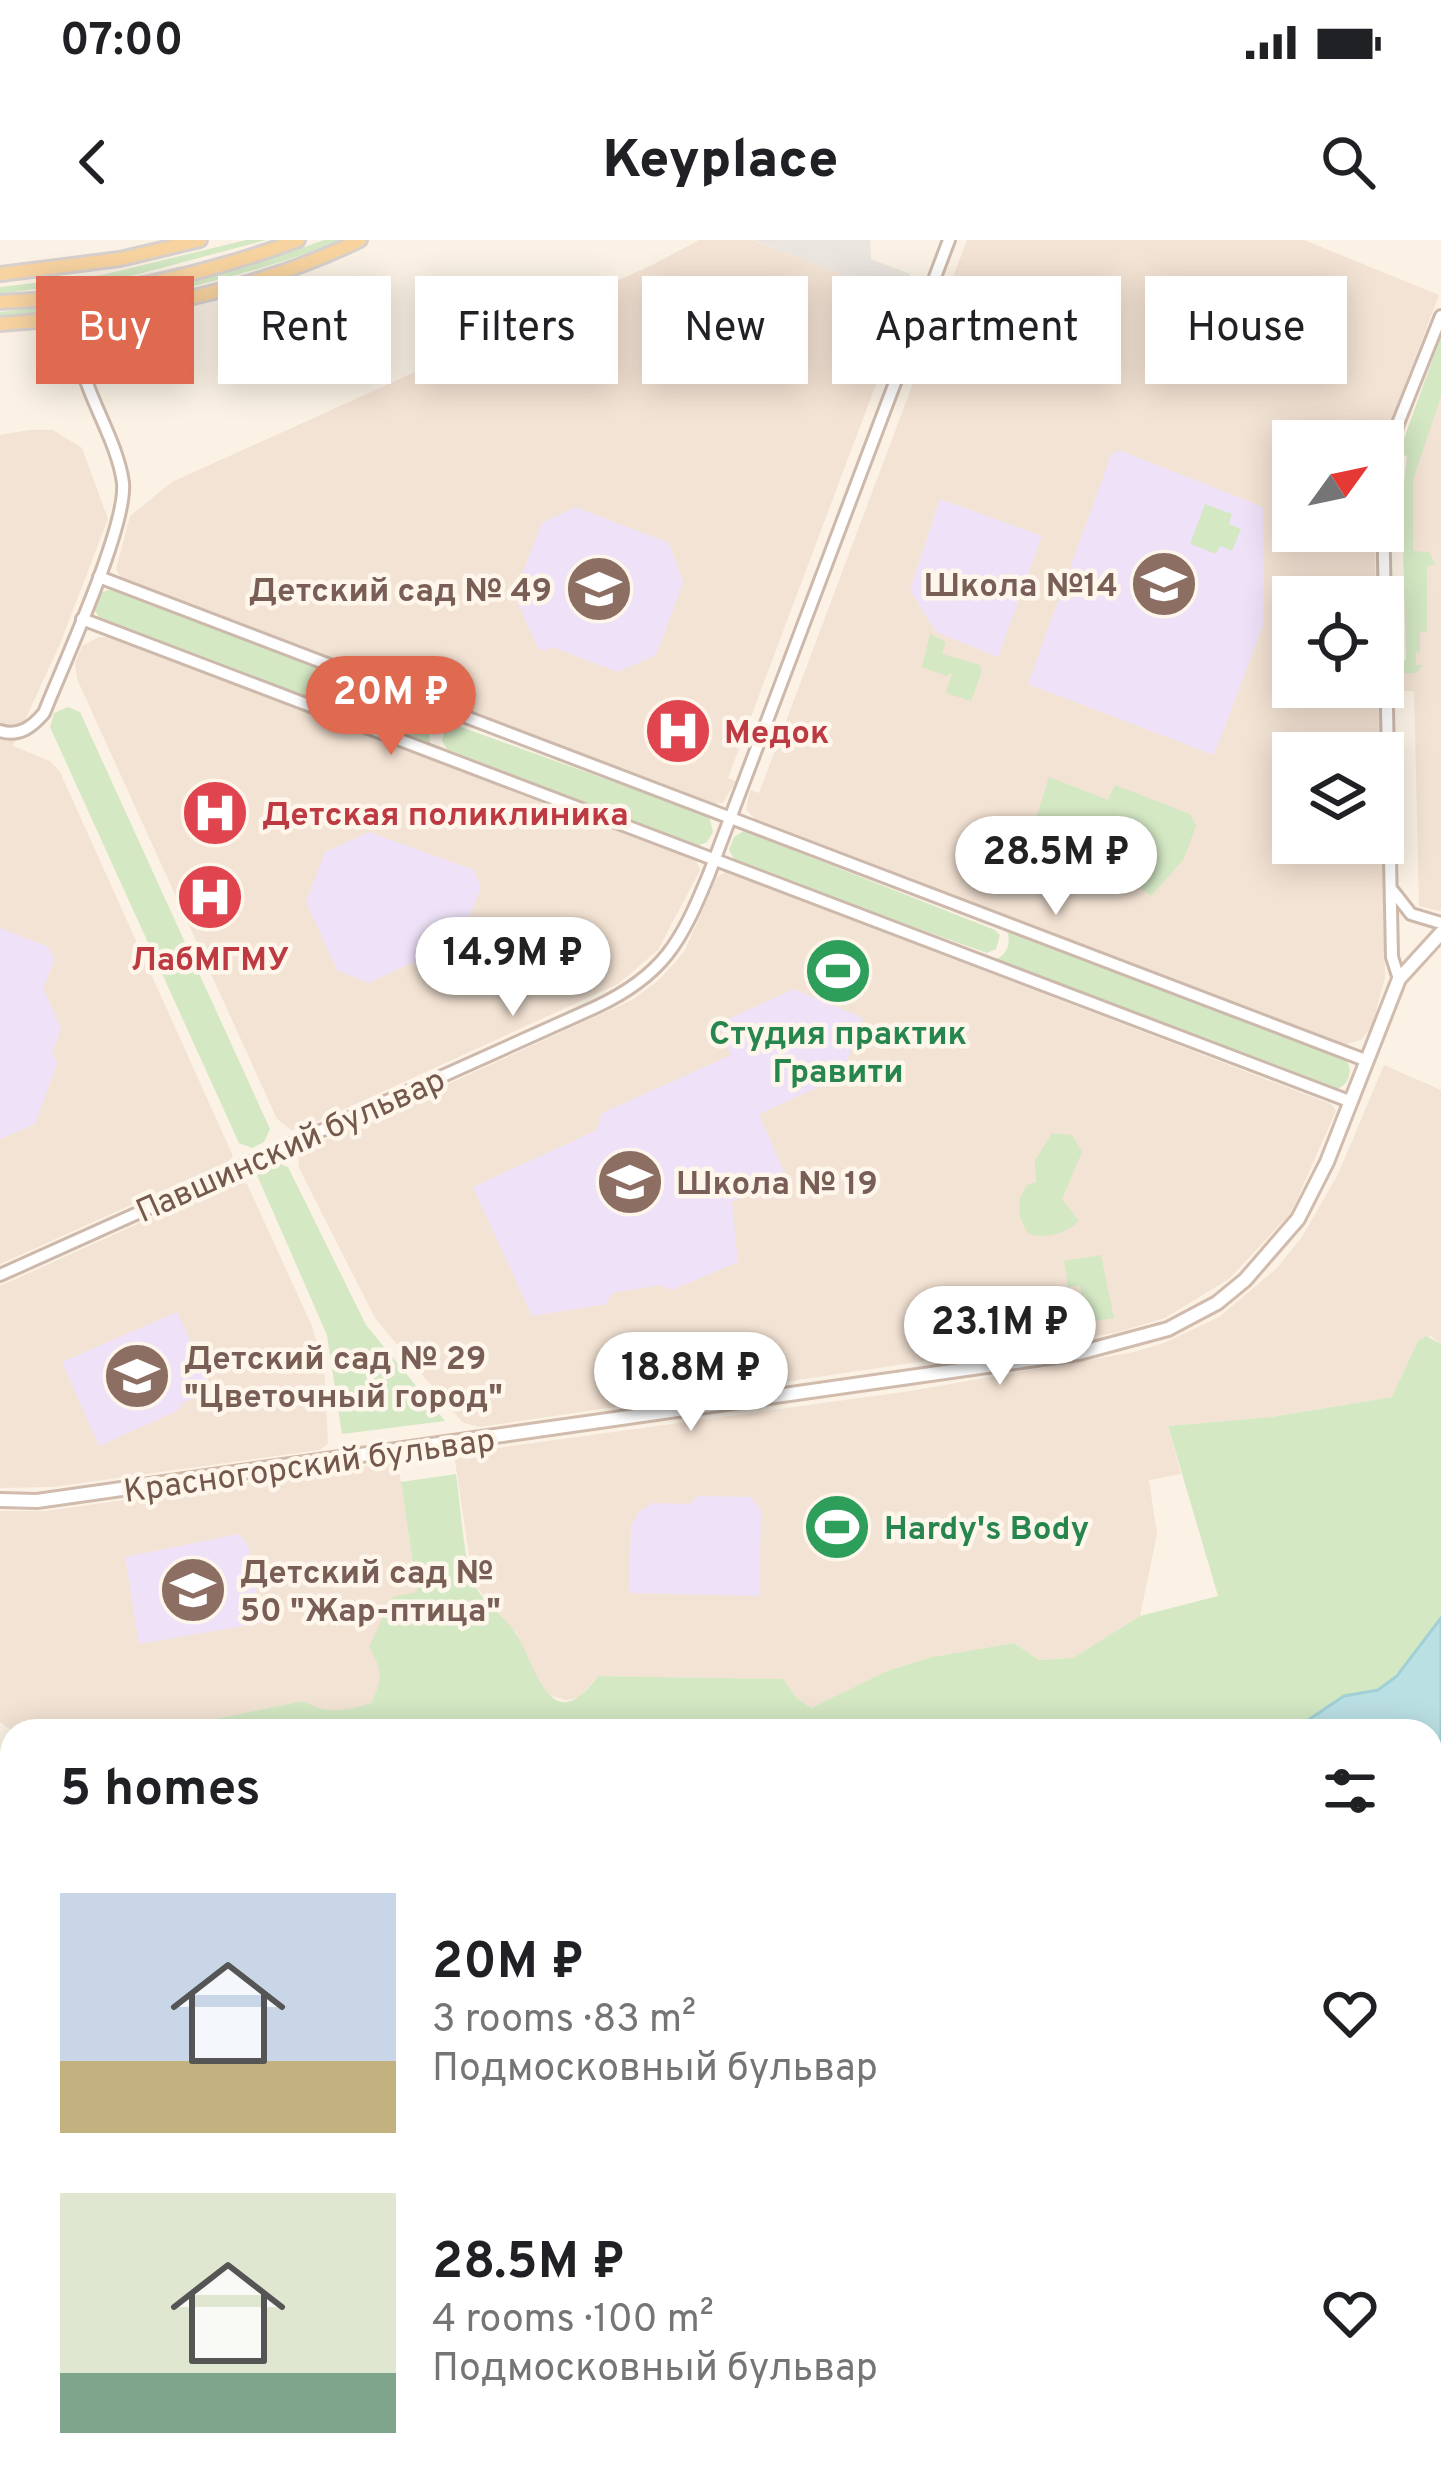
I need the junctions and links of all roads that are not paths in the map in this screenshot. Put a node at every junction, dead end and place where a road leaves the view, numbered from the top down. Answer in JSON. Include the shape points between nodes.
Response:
{"nodes":[{"id":1,"x":200,"y":240,"type":"edge"},
{"id":2,"x":298,"y":240,"type":"edge"},
{"id":3,"x":363,"y":240,"type":"edge"},
{"id":4,"x":949,"y":240,"type":"edge"},
{"id":5,"x":0,"y":274,"type":"edge"},
{"id":6,"x":194,"y":295,"type":"edge"},
{"id":7,"x":0,"y":302,"type":"edge"},
{"id":8,"x":1441,"y":316,"type":"edge"},
{"id":9,"x":36,"y":321,"type":"edge"},
{"id":10,"x":0,"y":324,"type":"edge"},
{"id":11,"x":87,"y":384,"type":"edge"},
{"id":12,"x":1399,"y":420,"type":"edge"},
{"id":13,"x":1384,"y":552,"type":"edge"},
{"id":14,"x":99,"y":577,"type":"junction"},
{"id":15,"x":82,"y":619,"type":"junction"},
{"id":16,"x":0,"y":731,"type":"edge"},
{"id":17,"x":731,"y":818,"type":"junction"},
{"id":18,"x":716,"y":858,"type":"junction"},
{"id":19,"x":1392,"y":888,"type":"junction"},
{"id":20,"x":1441,"y":923,"type":"edge"},
{"id":21,"x":1441,"y":933,"type":"edge"},
{"id":22,"x":1441,"y":944,"type":"edge"},
{"id":23,"x":1408,"y":966,"type":"junction"},
{"id":24,"x":1399,"y":979,"type":"junction"},
{"id":25,"x":1366,"y":1060,"type":"junction"},
{"id":26,"x":1349,"y":1101,"type":"junction"},
{"id":27,"x":0,"y":1275,"type":"edge"},
{"id":28,"x":0,"y":1500,"type":"edge"}],
"edges":[{"from":1,"to":5,"type":"main road"},
{"from":2,"to":7,"type":"main road","via":[[136,285]]},
{"from":3,"to":6,"type":"main road"},
{"from":4,"to":17,"type":"street"},
{"from":8,"to":12,"type":"street"},
{"from":9,"to":10,"type":"main road"},
{"from":11,"to":14,"type":"street","via":[[120,470],[122,498]]},
{"from":13,"to":19,"type":"street"},
{"from":14,"to":15,"type":"street"},
{"from":14,"to":17,"type":"street"},
{"from":15,"to":16,"type":"street","via":[[44,712],[17,733]]},
{"from":15,"to":18,"type":"street"},
{"from":17,"to":18,"type":"street","name":"Павшинский бульвар"},
{"from":17,"to":25,"type":"street"},
{"from":18,"to":26,"type":"street"},
{"from":18,"to":27,"type":"street","name":"Павшинский бульвар","via":[[680,943],[620,996]]},
{"from":19,"to":20,"type":"street","via":[[1411,914]]},
{"from":19,"to":24,"type":"street"},
{"from":21,"to":23,"type":"main road","name":"Красногорский бульвар"},
{"from":22,"to":23,"type":"main road","name":"Красногорский бульвар"},
{"from":23,"to":24,"type":"main road","name":"Красногорский бульвар"},
{"from":24,"to":25,"type":"main road","name":"Красногорский бульвар"},
{"from":25,"to":26,"type":"main road","name":"Красногорский бульвар"},
{"from":26,"to":28,"type":"main road","name":"Красногорский бульвар","via":[[1314,1192],[1267,1259],[1217,1303],[1143,1339],[482,1441]]}]}
